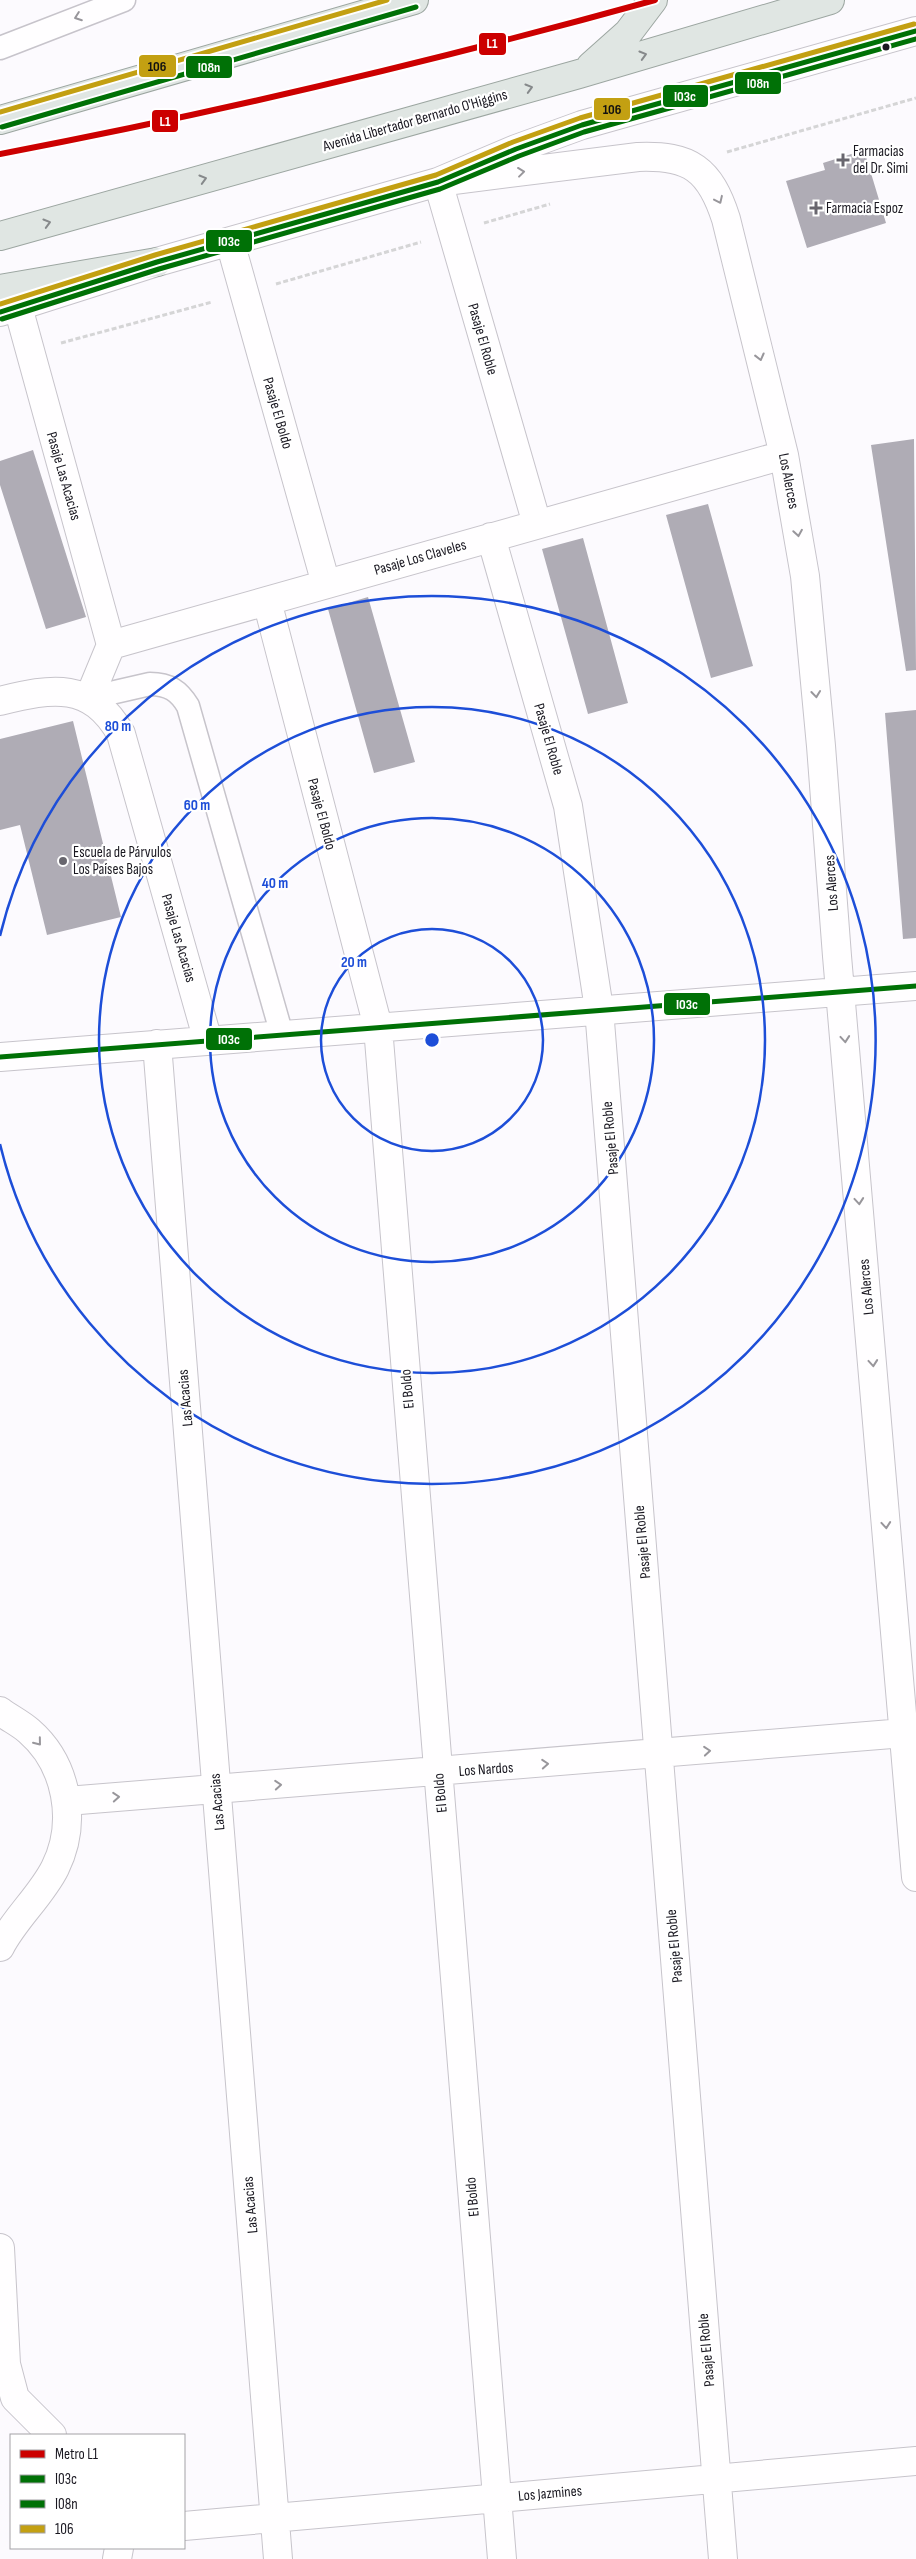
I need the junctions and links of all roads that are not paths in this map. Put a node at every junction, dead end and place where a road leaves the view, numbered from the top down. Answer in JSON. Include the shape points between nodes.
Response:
{"nodes":[{"id":1,"x":124,"y":0,"type":"edge"},
{"id":2,"x":414,"y":0,"type":"edge"},
{"id":3,"x":653,"y":0,"type":"edge"},
{"id":4,"x":830,"y":0,"type":"edge"},
{"id":5,"x":916,"y":31,"type":"edge"},
{"id":6,"x":0,"y":48,"type":"edge"},
{"id":7,"x":579,"y":74,"type":"junction"},
{"id":8,"x":0,"y":120,"type":"edge"},
{"id":9,"x":438,"y":182,"type":"junction"},
{"id":10,"x":0,"y":236,"type":"edge"},
{"id":11,"x":230,"y":242,"type":"junction"},
{"id":12,"x":157,"y":262,"type":"joint"},
{"id":13,"x":6,"y":303,"type":"edge"},
{"id":14,"x":784,"y":455,"type":"junction"},
{"id":15,"x":537,"y":524,"type":"junction"},
{"id":16,"x":490,"y":537,"type":"junction"},
{"id":17,"x":326,"y":584,"type":"junction"},
{"id":18,"x":266,"y":601,"type":"junction"},
{"id":19,"x":111,"y":646,"type":"junction"},
{"id":20,"x":89,"y":698,"type":"junction"},
{"id":21,"x":0,"y":701,"type":"edge"},
{"id":22,"x":916,"y":986,"type":"edge"},
{"id":23,"x":841,"y":990,"type":"junction"},
{"id":24,"x":599,"y":1009,"type":"junction"},
{"id":25,"x":378,"y":1027,"type":"junction"},
{"id":26,"x":282,"y":1035,"type":"junction"},
{"id":27,"x":208,"y":1041,"type":"junction"},
{"id":28,"x":157,"y":1044,"type":"junction"},
{"id":29,"x":0,"y":1057,"type":"edge"},
{"id":30,"x":0,"y":1711,"type":"edge"},
{"id":31,"x":904,"y":1734,"type":"junction"},
{"id":32,"x":659,"y":1755,"type":"junction"},
{"id":33,"x":438,"y":1772,"type":"junction"},
{"id":34,"x":216,"y":1790,"type":"junction"},
{"id":35,"x":67,"y":1801,"type":"junction"},
{"id":36,"x":916,"y":1877,"type":"edge"},
{"id":37,"x":0,"y":1947,"type":"edge"},
{"id":38,"x":0,"y":2248,"type":"edge"},
{"id":39,"x":51,"y":2434,"type":"edge"},
{"id":40,"x":916,"y":2461,"type":"edge"},
{"id":41,"x":717,"y":2478,"type":"junction"},
{"id":42,"x":497,"y":2498,"type":"junction"},
{"id":43,"x":275,"y":2518,"type":"junction"},
{"id":44,"x":185,"y":2526,"type":"edge"},
{"id":45,"x":278,"y":2559,"type":"edge"},
{"id":46,"x":502,"y":2559,"type":"edge"},
{"id":47,"x":723,"y":2559,"type":"edge"}],
"edges":[{"from":1,"to":6,"type":"lane","one_way":true},
{"from":2,"to":8,"type":"main road"},
{"from":3,"to":7,"type":"main road","via":[[628,33]]},
{"from":7,"to":4,"type":"main road","name":"Avenida Libertador Bernardo O'Higgins","one_way":true},
{"from":5,"to":9,"type":"street","via":[[582,125]]},
{"from":10,"to":7,"type":"main road","name":"Avenida Libertador Bernardo O'Higgins","one_way":true},
{"from":9,"to":11,"type":"street"},
{"from":9,"to":14,"type":"street","name":"Los Alerces","one_way":true,"via":[[638,157],[659,156],[689,163],[720,200]]},
{"from":9,"to":15,"type":"street","name":"Pasaje El Roble"},
{"from":11,"to":12,"type":"street"},
{"from":11,"to":17,"type":"street","name":"Pasaje El Boldo"},
{"from":12,"to":13,"type":"main road"},
{"from":13,"to":19,"type":"street","name":"Pasaje Las Acacias"},
{"from":14,"to":15,"type":"street","name":"Pasaje Los Claveles"},
{"from":14,"to":23,"type":"street","name":"Los Alerces","one_way":true,"via":[[805,576]]},
{"from":15,"to":16,"type":"street","name":"Pasaje Los Claveles"},
{"from":16,"to":17,"type":"street","name":"Pasaje Los Claveles"},
{"from":16,"to":24,"type":"street","name":"Pasaje El Roble","via":[[568,806]]},
{"from":17,"to":18,"type":"street","name":"Pasaje Los Claveles"},
{"from":18,"to":19,"type":"street","name":"Pasaje Los Claveles"},
{"from":18,"to":25,"type":"street","name":"Pasaje El Boldo"},
{"from":19,"to":20,"type":"street"},
{"from":20,"to":21,"type":"street","name":"Pasaje Las Acacias","via":[[54,690]]},
{"from":20,"to":26,"type":"lane","via":[[150,684],[161,684],[182,695],[188,706]]},
{"from":20,"to":27,"type":"street","name":"Pasaje Las Acacias","via":[[111,718],[120,734]]},
{"from":22,"to":23,"type":"street"},
{"from":23,"to":24,"type":"street"},
{"from":23,"to":31,"type":"street","name":"Los Alerces","one_way":true},
{"from":24,"to":25,"type":"street"},
{"from":24,"to":32,"type":"street","name":"Pasaje El Roble"},
{"from":25,"to":26,"type":"street"},
{"from":25,"to":33,"type":"street","name":"El Boldo"},
{"from":26,"to":27,"type":"street"},
{"from":27,"to":28,"type":"street"},
{"from":28,"to":29,"type":"street"},
{"from":28,"to":34,"type":"street","name":"Las Acacias"},
{"from":30,"to":35,"type":"street","one_way":true,"via":[[29,1731],[57,1765]]},
{"from":32,"to":31,"type":"street","name":"Los Nardos","one_way":true},
{"from":31,"to":36,"type":"street","name":"Los Alerces"},
{"from":33,"to":32,"type":"street","name":"Los Nardos","one_way":true},
{"from":32,"to":41,"type":"street","name":"Pasaje El Roble"},
{"from":34,"to":33,"type":"street","name":"Los Nardos","one_way":true},
{"from":33,"to":42,"type":"street","name":"El Boldo"},
{"from":35,"to":34,"type":"street","name":"Los Nardos","one_way":true},
{"from":34,"to":43,"type":"street","name":"Las Acacias"},
{"from":35,"to":37,"type":"street","via":[[65,1835],[55,1868],[8,1931]]},
{"from":38,"to":39,"type":"street","via":[[6,2364],[15,2398]]},
{"from":40,"to":41,"type":"street","name":"Los Jazmines"},
{"from":41,"to":42,"type":"street","name":"Los Jazmines"},
{"from":41,"to":47,"type":"street","name":"Pasaje El Roble"},
{"from":42,"to":43,"type":"street","name":"Los Jazmines"},
{"from":42,"to":46,"type":"street","name":"El Boldo"},
{"from":43,"to":44,"type":"street","name":"Los Jazmines"},
{"from":43,"to":45,"type":"street","name":"Las Acacias"}]}
